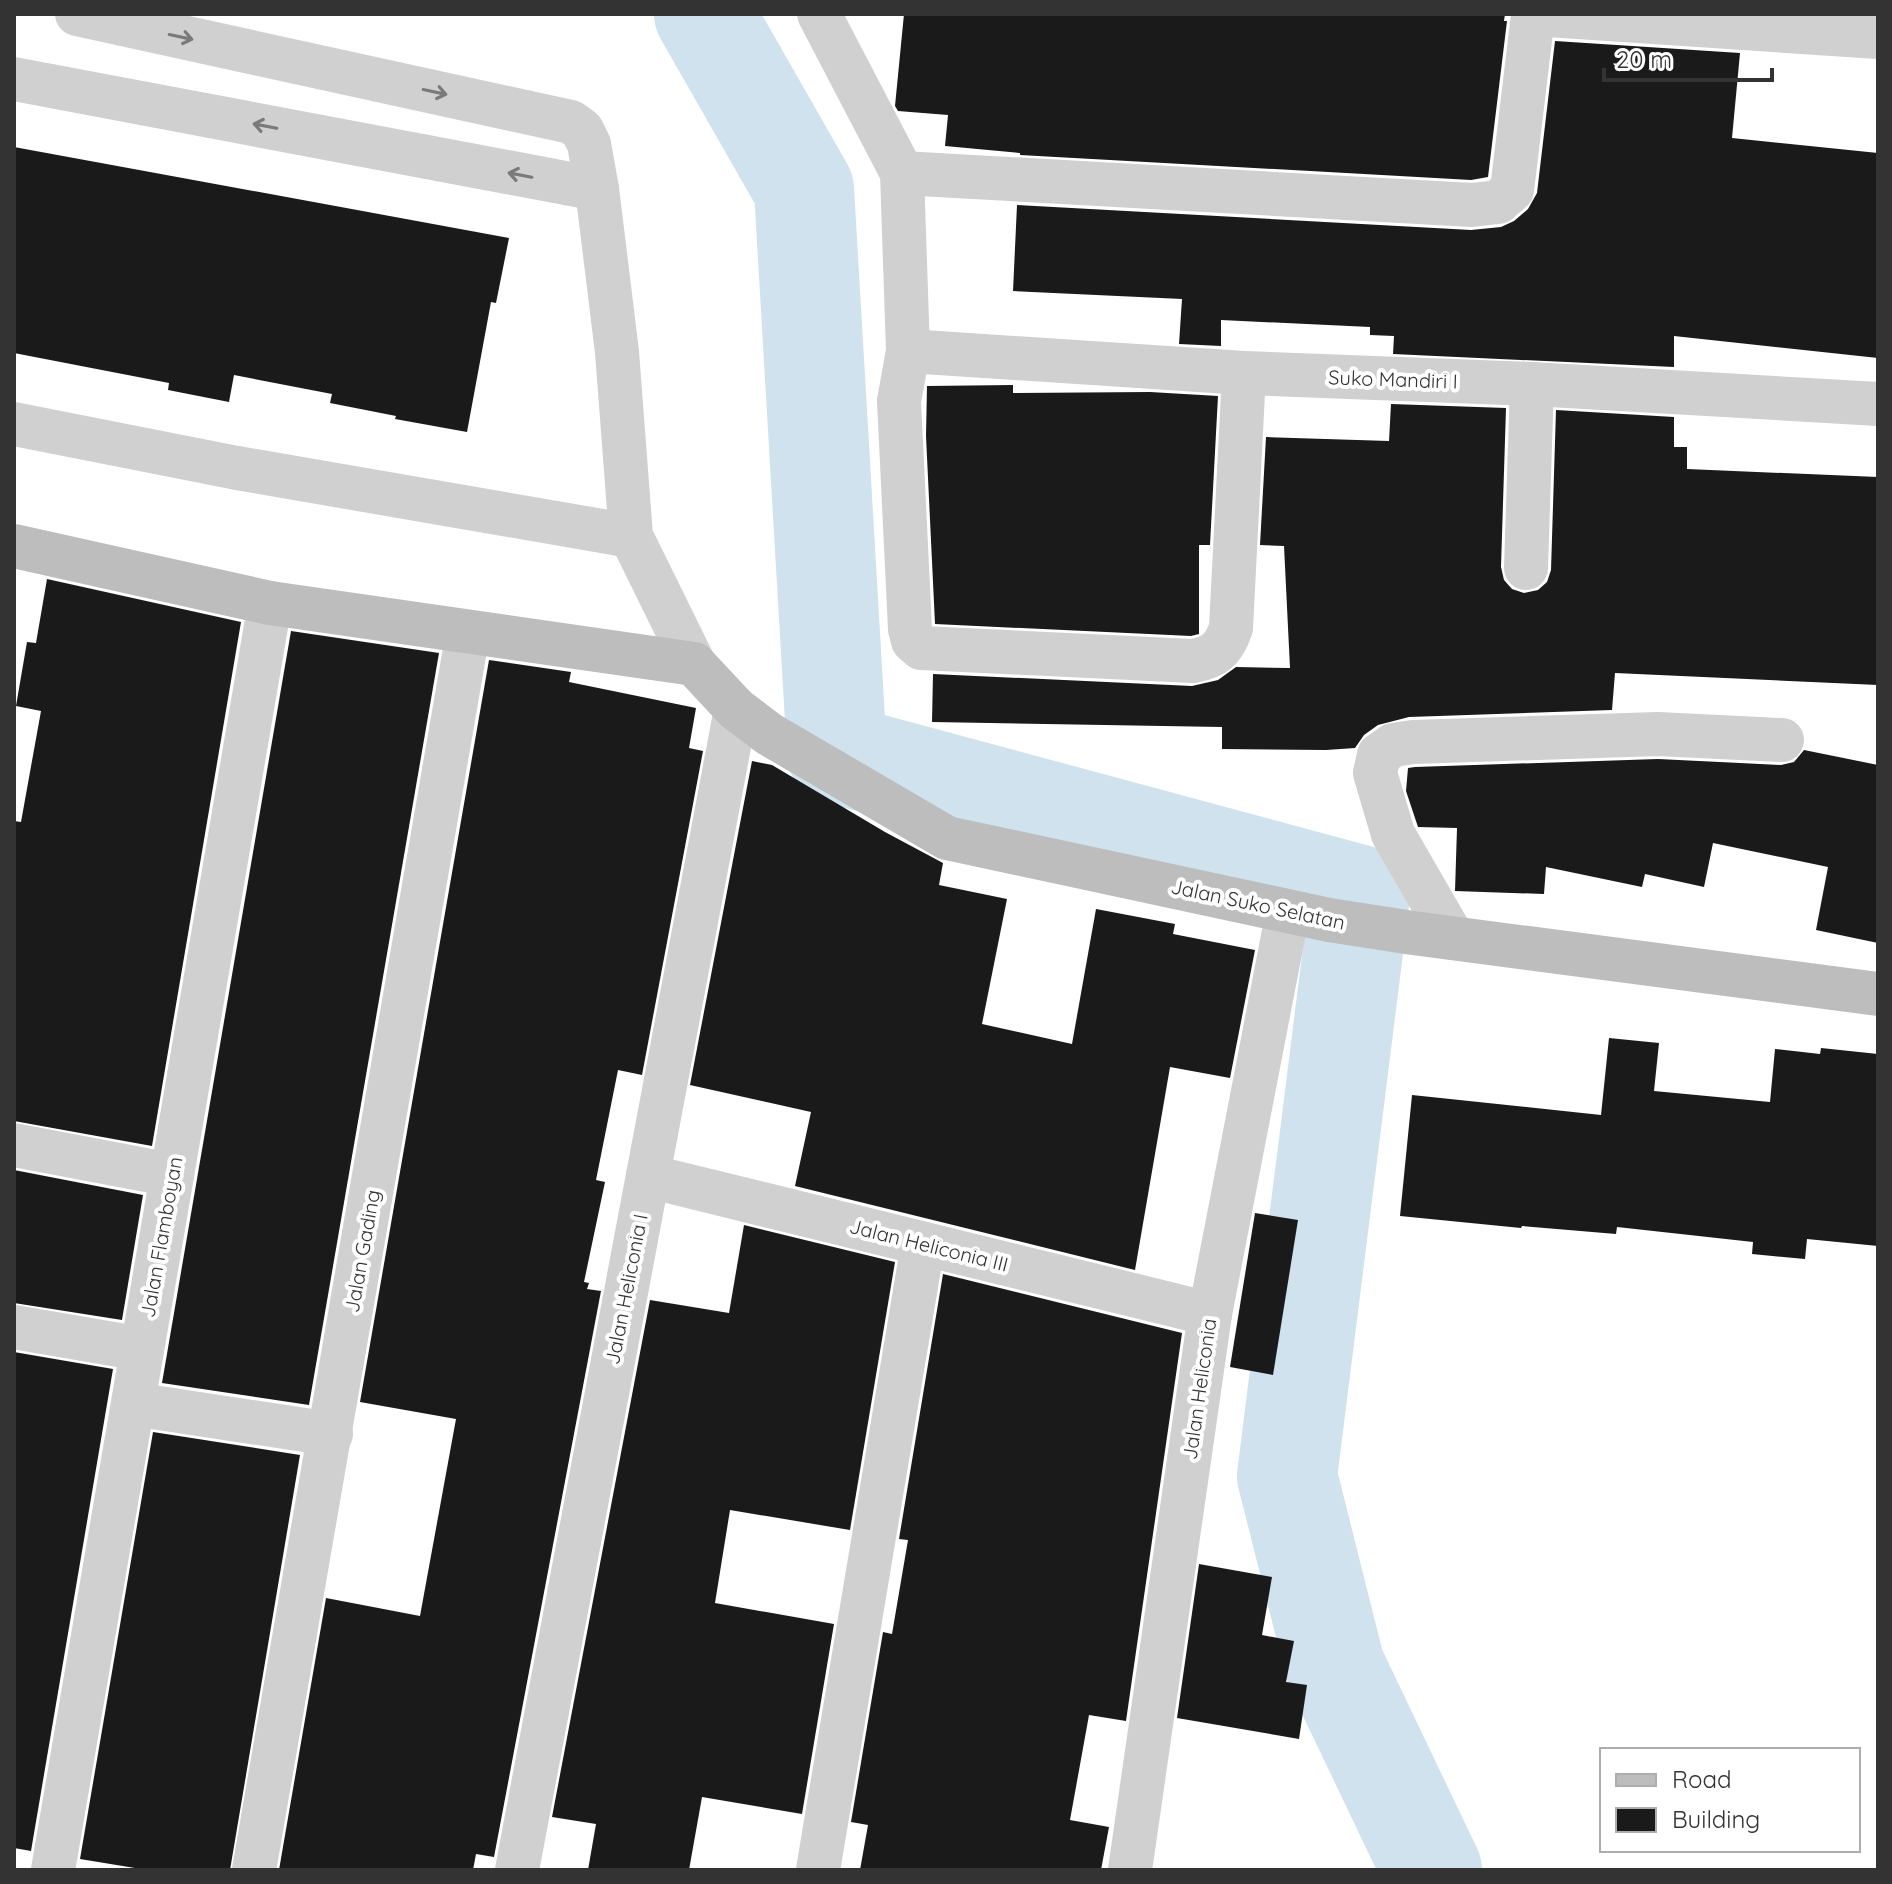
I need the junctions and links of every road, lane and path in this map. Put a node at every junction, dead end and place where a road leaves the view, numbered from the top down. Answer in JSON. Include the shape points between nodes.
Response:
{"nodes":[{"id":1,"x":77,"y":14,"type":"edge"},
{"id":2,"x":819,"y":14,"type":"edge"},
{"id":3,"x":1533,"y":14,"type":"edge"},
{"id":4,"x":1878,"y":37,"type":"edge"},
{"id":5,"x":14,"y":79,"type":"edge"},
{"id":6,"x":902,"y":173,"type":"junction"},
{"id":7,"x":597,"y":189,"type":"junction"},
{"id":8,"x":908,"y":351,"type":"junction"},
{"id":9,"x":1244,"y":373,"type":"junction"},
{"id":10,"x":1532,"y":384,"type":"junction"},
{"id":11,"x":1878,"y":404,"type":"edge"},
{"id":12,"x":14,"y":424,"type":"edge"},
{"id":13,"x":631,"y":536,"type":"junction"},
{"id":14,"x":15,"y":553,"type":"edge"},
{"id":15,"x":1526,"y":568,"type":"dead end"},
{"id":16,"x":270,"y":603,"type":"junction"},
{"id":17,"x":468,"y":632,"type":"junction"},
{"id":18,"x":694,"y":664,"type":"junction"},
{"id":19,"x":736,"y":709,"type":"junction"},
{"id":20,"x":1782,"y":740,"type":"dead end"},
{"id":21,"x":1309,"y":915,"type":"junction"},
{"id":22,"x":1433,"y":936,"type":"junction"},
{"id":23,"x":1878,"y":994,"type":"edge"},
{"id":24,"x":14,"y":1145,"type":"edge"},
{"id":25,"x":172,"y":1175,"type":"junction"},
{"id":26,"x":648,"y":1176,"type":"junction"},
{"id":27,"x":923,"y":1244,"type":"junction"},
{"id":28,"x":1210,"y":1314,"type":"junction"},
{"id":29,"x":14,"y":1327,"type":"edge"},
{"id":30,"x":142,"y":1349,"type":"junction"},
{"id":31,"x":133,"y":1404,"type":"junction"},
{"id":32,"x":331,"y":1434,"type":"junction"},
{"id":33,"x":53,"y":1870,"type":"edge"},
{"id":34,"x":254,"y":1870,"type":"edge"},
{"id":35,"x":517,"y":1870,"type":"edge"},
{"id":36,"x":818,"y":1870,"type":"edge"},
{"id":37,"x":1130,"y":1870,"type":"edge"}],
"edges":[{"from":1,"to":7,"type":"street","one_way":true,"via":[[571,122],[589,144]]},
{"from":2,"to":6,"type":"street"},
{"from":3,"to":4,"type":"street"},
{"from":3,"to":6,"type":"street","via":[[1512,190],[1498,202],[1472,205]]},
{"from":7,"to":5,"type":"street","one_way":true},
{"from":6,"to":8,"type":"street"},
{"from":7,"to":13,"type":"street","via":[[617,352]]},
{"from":8,"to":9,"type":"street","name":"Suko Mandiri I"},
{"from":8,"to":9,"type":"street","via":[[899,401],[910,629],[913,641],[933,651],[1211,658],[1226,644],[1231,628]]},
{"from":9,"to":10,"type":"street","name":"Suko Mandiri I"},
{"from":10,"to":11,"type":"street","name":"Suko Mandiri I"},
{"from":10,"to":15,"type":"street"},
{"from":12,"to":13,"type":"street"},
{"from":13,"to":18,"type":"street"},
{"from":14,"to":16,"type":"street"},
{"from":16,"to":17,"type":"street"},
{"from":16,"to":25,"type":"street","name":"Jalan Flamboyan"},
{"from":17,"to":18,"type":"street"},
{"from":17,"to":32,"type":"street","name":"Jalan Gading"},
{"from":18,"to":19,"type":"street","name":"Jalan Suko Selatan"},
{"from":19,"to":21,"type":"street","name":"Jalan Suko Selatan","via":[[769,734],[947,838]]},
{"from":19,"to":26,"type":"street","name":"Jalan Heliconia I"},
{"from":20,"to":22,"type":"street","via":[[1658,734],[1393,745],[1379,755],[1375,773]]},
{"from":21,"to":22,"type":"street","name":"Jalan Suko Selatan"},
{"from":21,"to":28,"type":"street","name":"Jalan Heliconia"},
{"from":22,"to":23,"type":"street","name":"Jalan Suko Selatan"},
{"from":24,"to":25,"type":"street"},
{"from":25,"to":30,"type":"street","name":"Jalan Flamboyan"},
{"from":26,"to":27,"type":"street","name":"Jalan Heliconia III"},
{"from":26,"to":35,"type":"street","name":"Jalan Heliconia I"},
{"from":27,"to":28,"type":"street","name":"Jalan Heliconia III"},
{"from":27,"to":36,"type":"street"},
{"from":28,"to":37,"type":"street","name":"Jalan Heliconia"},
{"from":29,"to":30,"type":"street"},
{"from":30,"to":31,"type":"street","name":"Jalan Flamboyan"},
{"from":31,"to":32,"type":"street"},
{"from":31,"to":33,"type":"street","name":"Jalan Flamboyan"},
{"from":32,"to":34,"type":"street","name":"Jalan Gading"}]}
